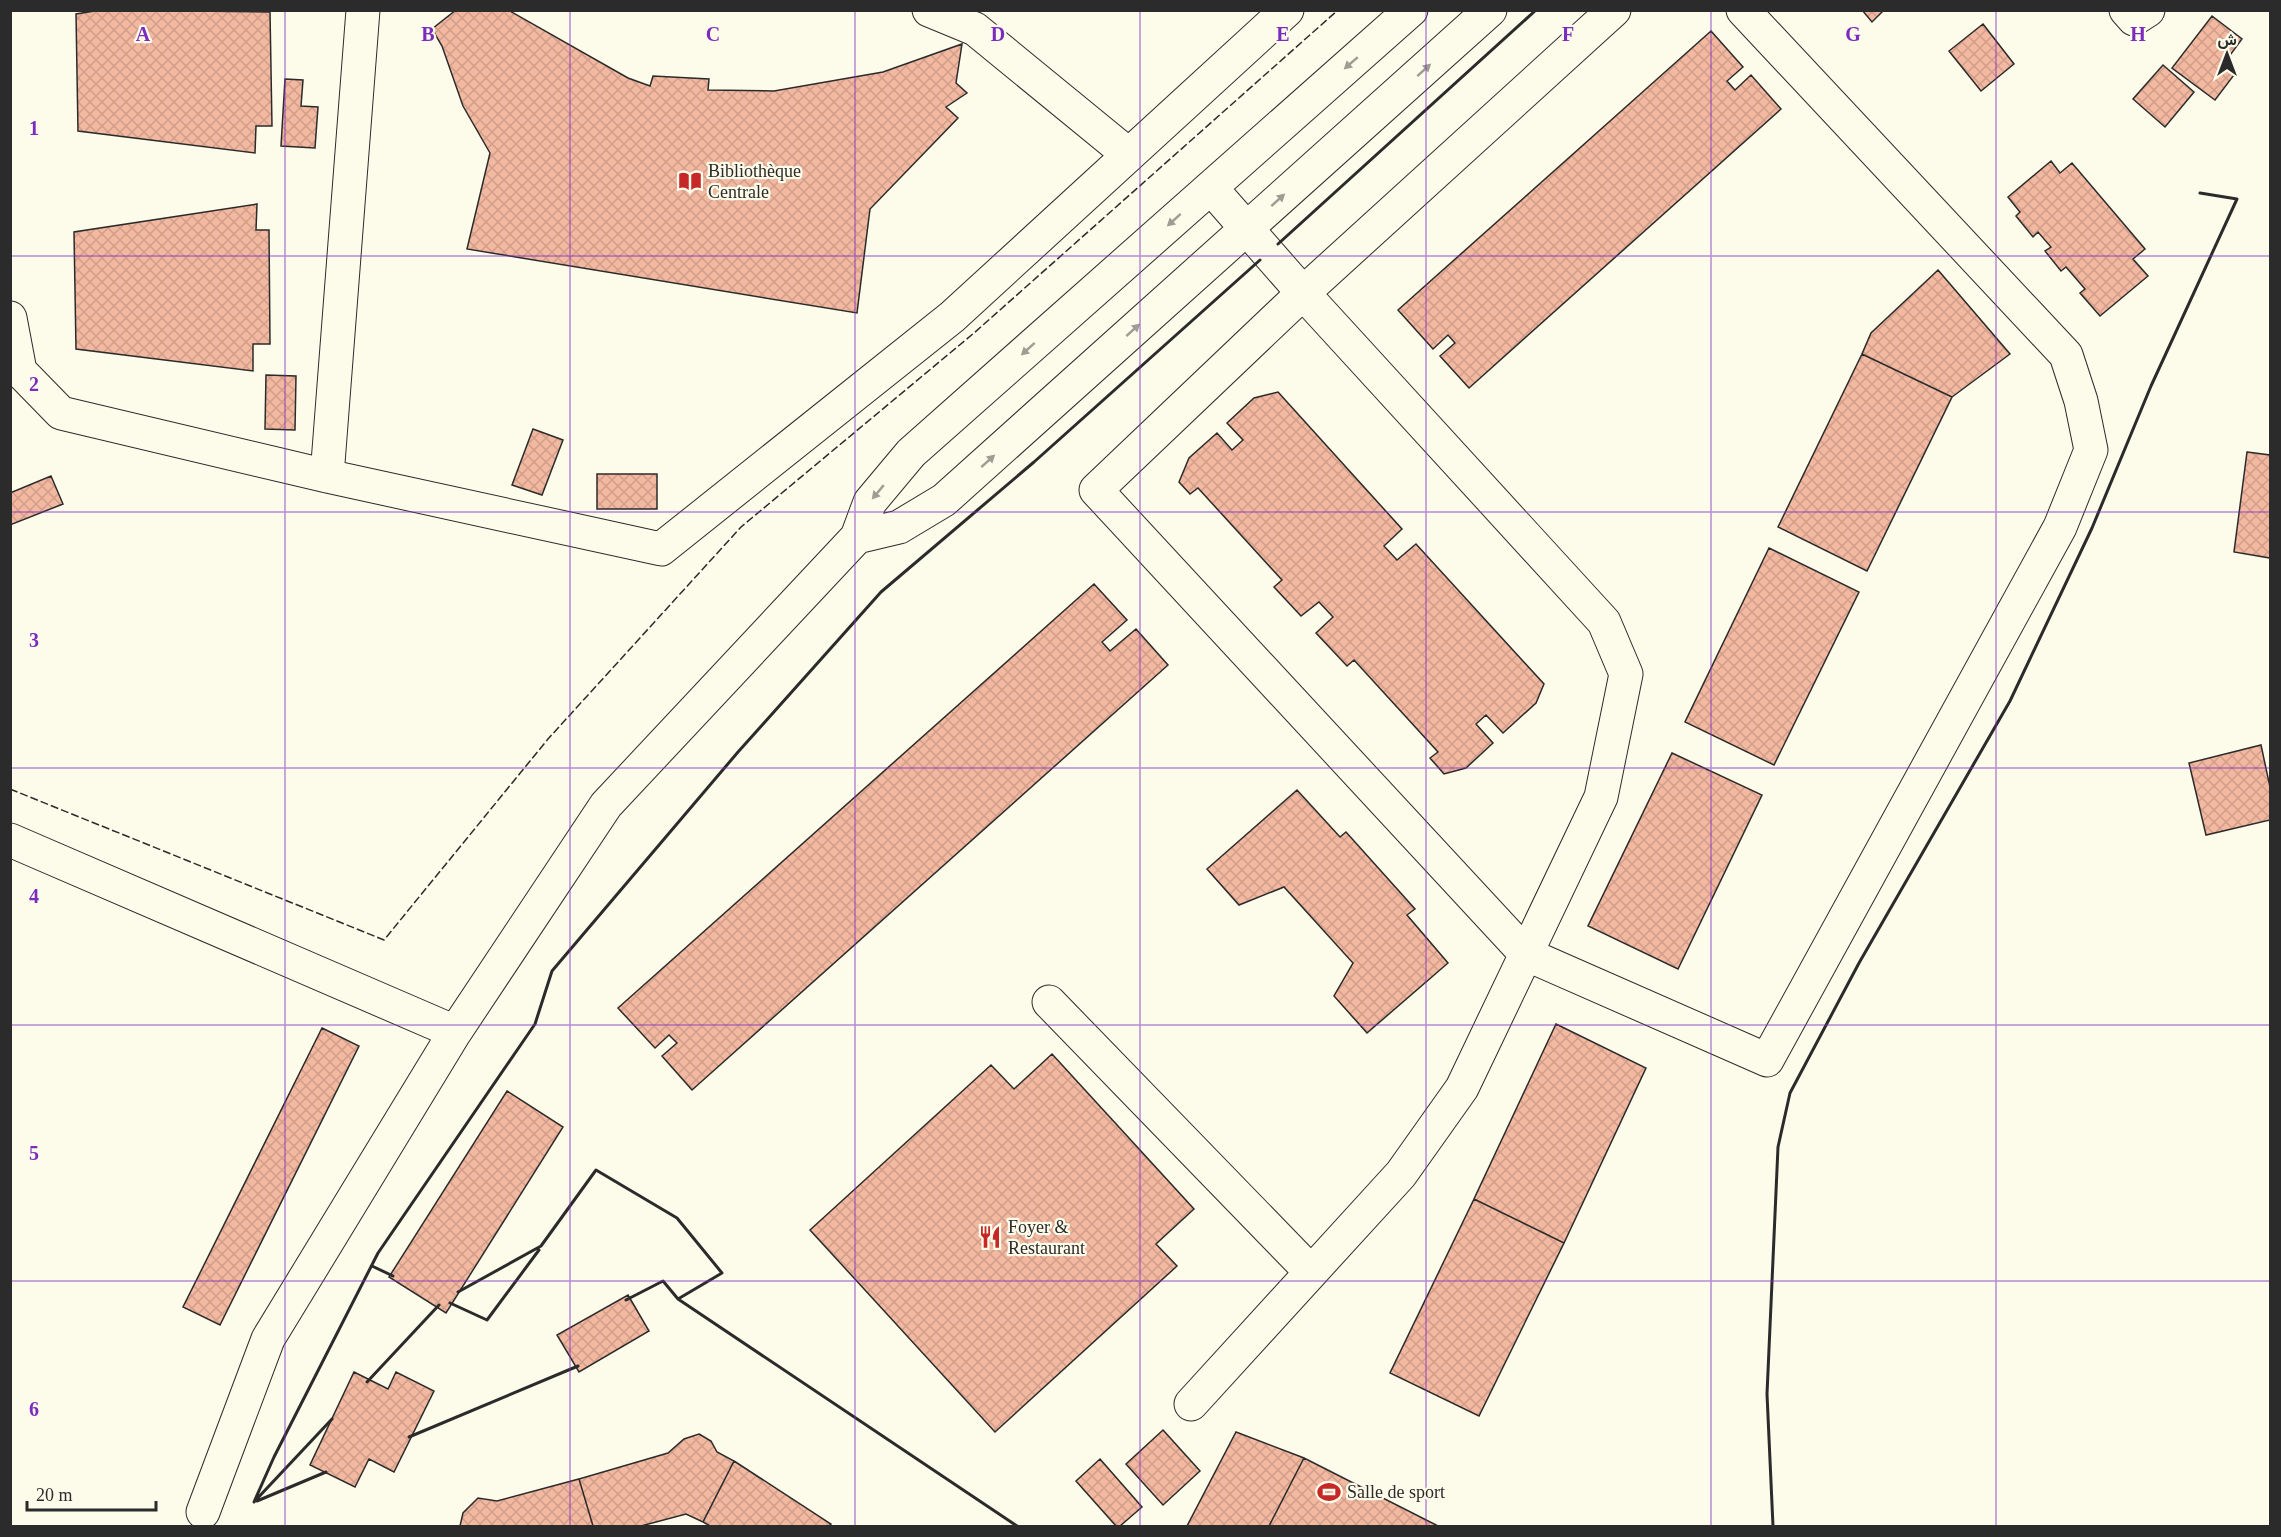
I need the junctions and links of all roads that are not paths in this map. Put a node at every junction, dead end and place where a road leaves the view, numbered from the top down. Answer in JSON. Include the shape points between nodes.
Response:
{"nodes":[{"id":1,"x":363,"y":10,"type":"edge"},
{"id":2,"x":929,"y":10,"type":"edge"},
{"id":3,"x":1287,"y":10,"type":"edge"},
{"id":4,"x":1411,"y":10,"type":"edge"},
{"id":5,"x":1490,"y":10,"type":"edge"},
{"id":6,"x":1614,"y":10,"type":"edge"},
{"id":7,"x":1743,"y":10,"type":"edge"},
{"id":8,"x":2126,"y":10,"type":"edge"},
{"id":9,"x":2148,"y":10,"type":"edge"},
{"id":10,"x":1129,"y":155,"type":"junction"},
{"id":11,"x":1211,"y":188,"type":"junction"},
{"id":12,"x":1248,"y":227,"type":"junction"},
{"id":13,"x":1303,"y":293,"type":"junction"},
{"id":14,"x":10,"y":318,"type":"edge"},
{"id":15,"x":327,"y":476,"type":"junction"},
{"id":16,"x":857,"y":537,"type":"junction"},
{"id":17,"x":10,"y":840,"type":"edge"},
{"id":18,"x":1527,"y":954,"type":"junction"},
{"id":19,"x":1049,"y":1002,"type":"dead end"},
{"id":20,"x":455,"y":1032,"type":"junction"},
{"id":21,"x":1311,"y":1272,"type":"junction"},
{"id":22,"x":1191,"y":1404,"type":"dead end"},
{"id":23,"x":203,"y":1512,"type":"dead end"}],
"edges":[{"from":1,"to":15,"type":"street"},
{"from":2,"to":10,"type":"street","via":[[975,29]]},
{"from":3,"to":10,"type":"street"},
{"from":4,"to":11,"type":"street","one_way":true},
{"from":12,"to":5,"type":"street","one_way":true},
{"from":6,"to":13,"type":"street"},
{"from":7,"to":18,"type":"street","via":[[2066,355],[2091,450],[2060,527],[1767,1060]]},
{"from":8,"to":9,"type":"street","via":[[2134,19]]},
{"from":10,"to":15,"type":"street","via":[[952,317],[661,549]]},
{"from":11,"to":12,"type":"street"},
{"from":11,"to":16,"type":"street","one_way":true,"via":[[910,453],[870,502]]},
{"from":12,"to":13,"type":"street"},
{"from":16,"to":12,"type":"street","one_way":true,"via":[[899,527],[944,500]]},
{"from":13,"to":18,"type":"street","via":[[1604,622],[1626,674],[1601,797]]},
{"from":13,"to":18,"type":"street","via":[[1096,490]]},
{"from":14,"to":15,"type":"street","via":[[20,371],[61,413]]},
{"from":16,"to":20,"type":"street","via":[[606,805]]},
{"from":17,"to":20,"type":"street"},
{"from":18,"to":21,"type":"street","via":[[1462,1088],[1401,1174]]},
{"from":19,"to":21,"type":"street"},
{"from":20,"to":23,"type":"street","via":[[268,1339]]},
{"from":21,"to":22,"type":"street"}]}
